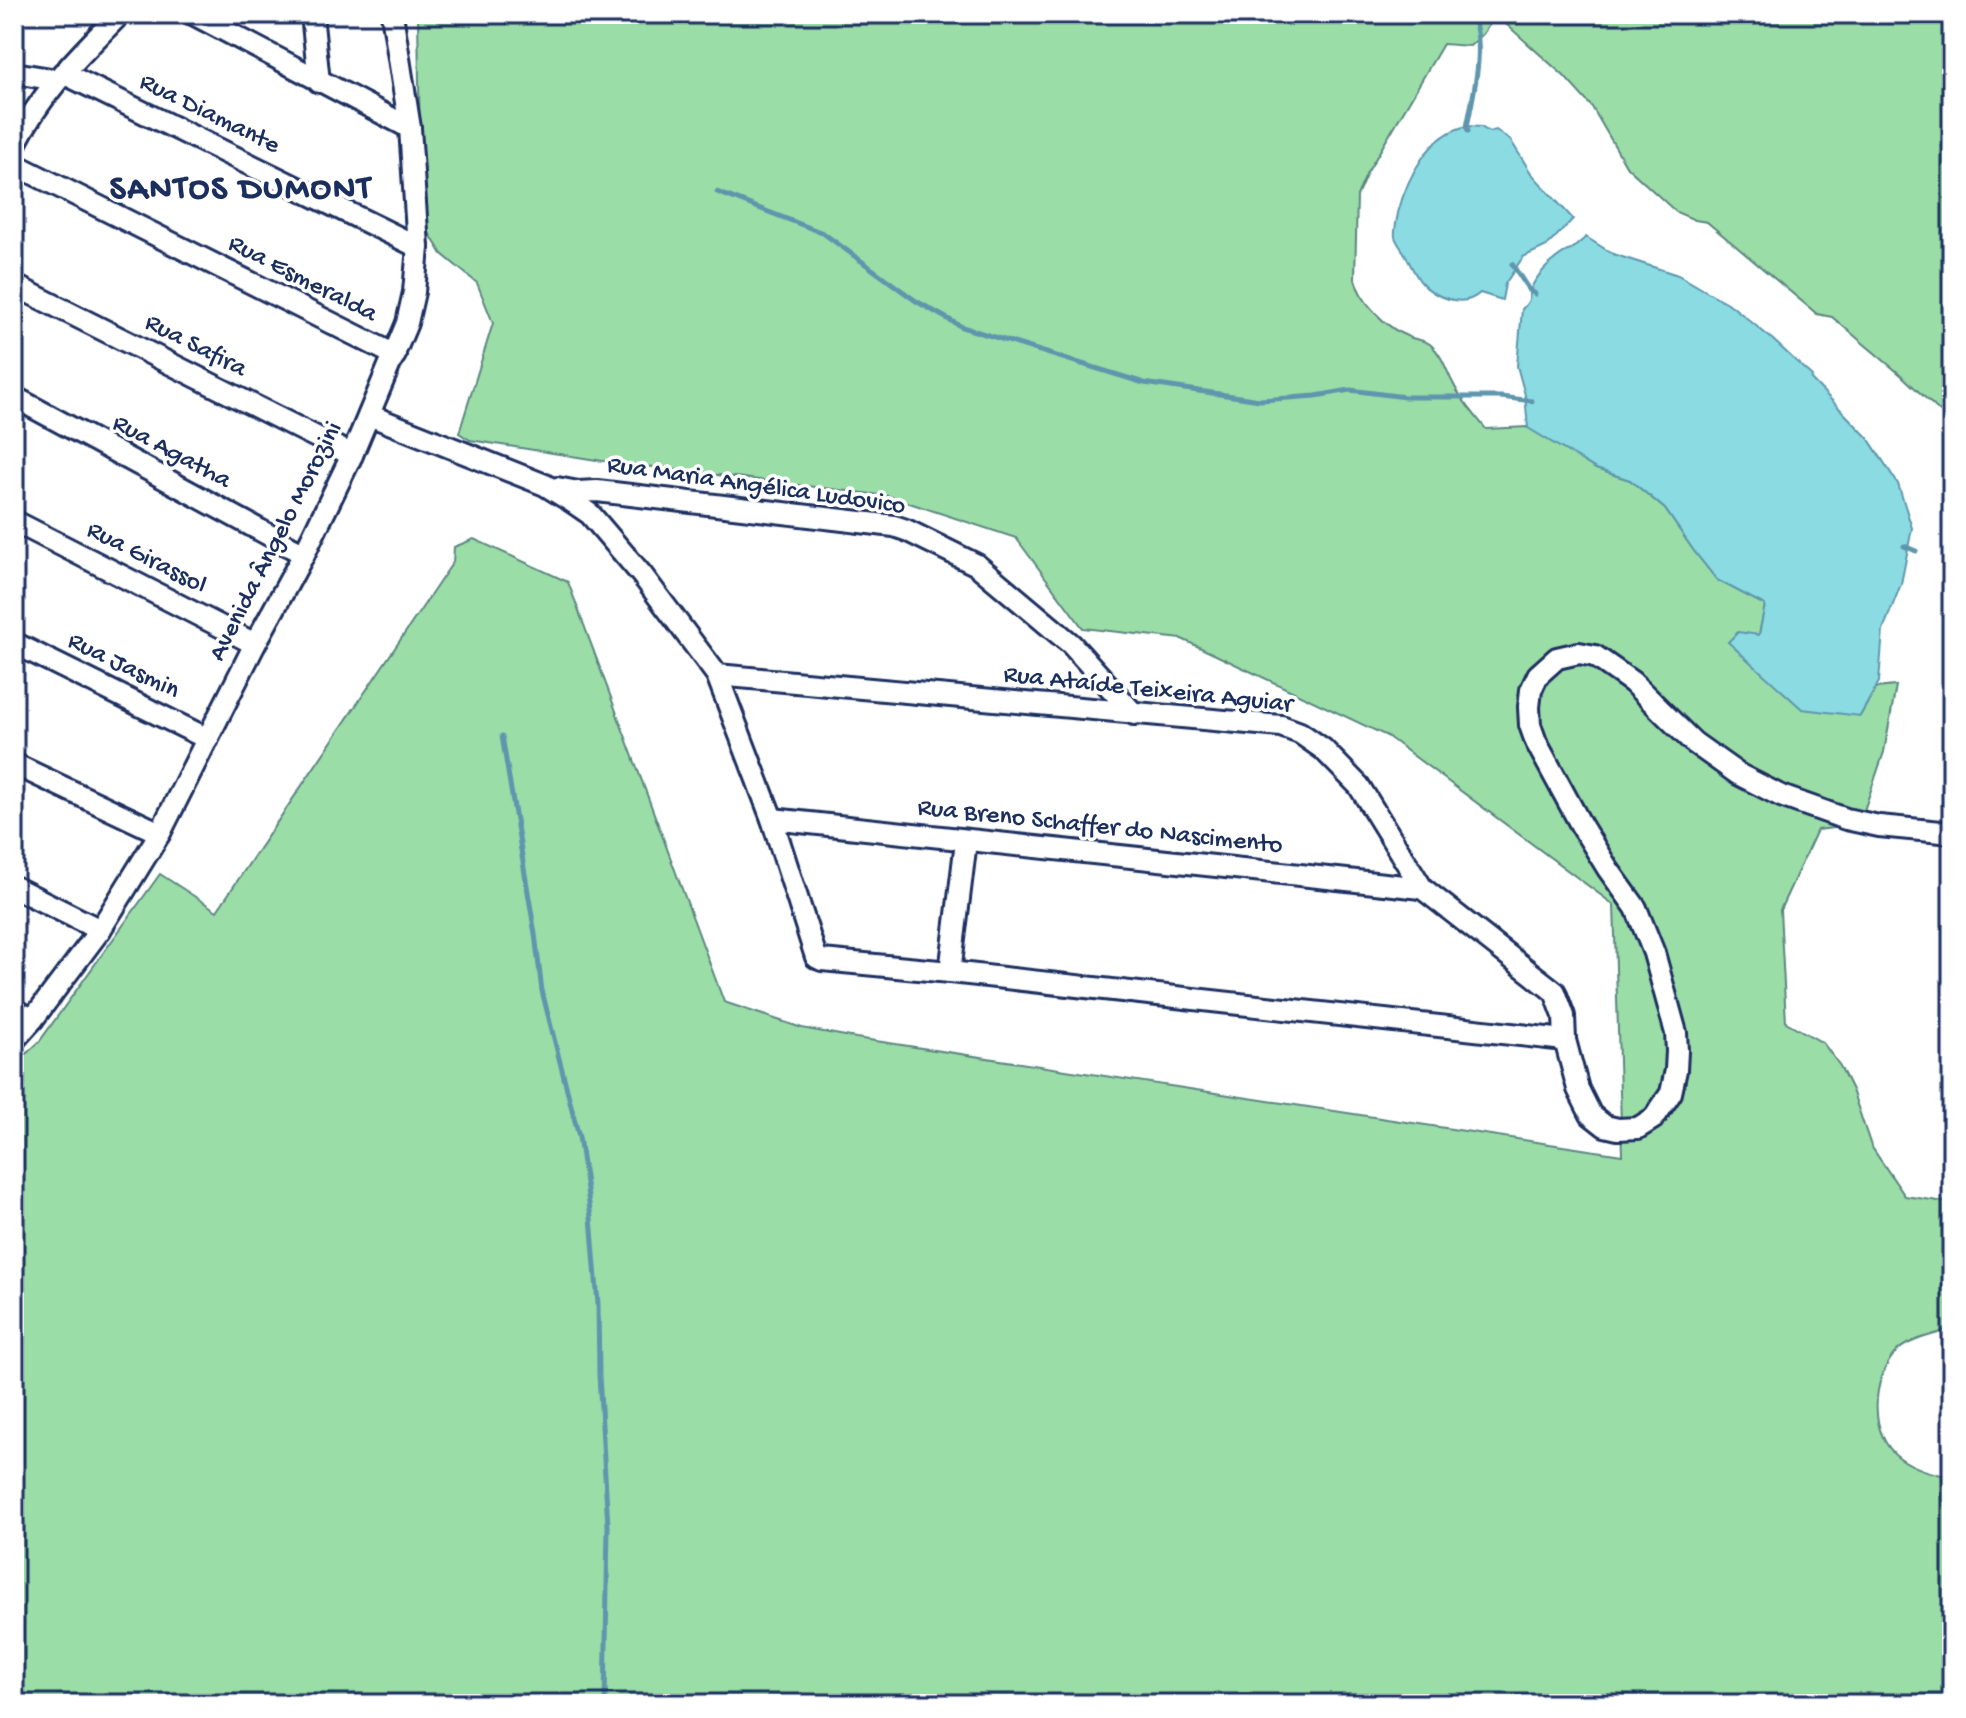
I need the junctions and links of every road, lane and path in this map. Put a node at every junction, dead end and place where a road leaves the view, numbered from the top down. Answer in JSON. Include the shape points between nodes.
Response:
{"nodes":[{"id":1,"x":120,"y":14,"type":"edge"},
{"id":2,"x":193,"y":14,"type":"edge"},
{"id":3,"x":312,"y":14,"type":"edge"},
{"id":4,"x":392,"y":14,"type":"edge"},
{"id":5,"x":14,"y":73,"type":"edge"},
{"id":6,"x":60,"y":76,"type":"junction"},
{"id":7,"x":319,"y":82,"type":"junction"},
{"id":8,"x":410,"y":128,"type":"junction"},
{"id":9,"x":14,"y":146,"type":"edge"},
{"id":10,"x":14,"y":164,"type":"edge"},
{"id":11,"x":418,"y":247,"type":"junction"},
{"id":12,"x":14,"y":285,"type":"edge"},
{"id":13,"x":395,"y":355,"type":"junction"},
{"id":14,"x":14,"y":397,"type":"edge"},
{"id":15,"x":369,"y":415,"type":"junction"},
{"id":16,"x":352,"y":455,"type":"junction"},
{"id":17,"x":545,"y":485,"type":"junction"},
{"id":18,"x":14,"y":521,"type":"edge"},
{"id":19,"x":304,"y":554,"type":"junction"},
{"id":20,"x":14,"y":643,"type":"edge"},
{"id":21,"x":255,"y":644,"type":"junction"},
{"id":22,"x":717,"y":675,"type":"junction"},
{"id":23,"x":1134,"y":714,"type":"junction"},
{"id":24,"x":208,"y":739,"type":"junction"},
{"id":25,"x":14,"y":764,"type":"edge"},
{"id":26,"x":772,"y":819,"type":"junction"},
{"id":27,"x":160,"y":833,"type":"junction"},
{"id":28,"x":1952,"y":833,"type":"edge"},
{"id":29,"x":966,"y":841,"type":"junction"},
{"id":30,"x":14,"y":887,"type":"edge"},
{"id":31,"x":1422,"y":888,"type":"junction"},
{"id":32,"x":100,"y":930,"type":"junction"},
{"id":33,"x":950,"y":972,"type":"junction"},
{"id":34,"x":14,"y":1010,"type":"edge"},
{"id":35,"x":33,"y":1019,"type":"junction"},
{"id":36,"x":14,"y":1040,"type":"edge"},
{"id":37,"x":1565,"y":1040,"type":"junction"}],
"edges":[{"from":1,"to":6,"type":"street"},
{"from":2,"to":7,"type":"street"},
{"from":3,"to":7,"type":"street"},
{"from":4,"to":8,"type":"street","name":"Avenida Ângelo Morozini"},
{"from":5,"to":6,"type":"street","name":"Rua Diamante"},
{"from":6,"to":9,"type":"street"},
{"from":6,"to":11,"type":"street","name":"Rua Diamante"},
{"from":7,"to":8,"type":"street"},
{"from":8,"to":11,"type":"street","name":"Avenida Ângelo Morozini"},
{"from":10,"to":13,"type":"street","name":"Rua Esmeralda"},
{"from":11,"to":13,"type":"street","name":"Avenida Ângelo Morozini","via":[[411,308]]},
{"from":12,"to":16,"type":"street","name":"Rua Safira"},
{"from":13,"to":15,"type":"street","name":"Avenida Ângelo Morozini"},
{"from":14,"to":19,"type":"street","name":"Rua Agatha"},
{"from":15,"to":16,"type":"street","name":"Avenida Ângelo Morozini"},
{"from":15,"to":17,"type":"street"},
{"from":16,"to":19,"type":"street","name":"Avenida Ângelo Morozini"},
{"from":17,"to":22,"type":"street","via":[[590,514]]},
{"from":17,"to":23,"type":"street","name":"Rua Maria Angélica Ludovico","via":[[906,530],[977,565],[1071,644]]},
{"from":18,"to":21,"type":"street","name":"Rua Girassol"},
{"from":19,"to":21,"type":"street","name":"Avenida Ângelo Morozini"},
{"from":20,"to":24,"type":"street","name":"Rua Jasmin"},
{"from":21,"to":24,"type":"street","name":"Avenida Ângelo Morozini"},
{"from":22,"to":23,"type":"street","name":"Rua Ataíde Teixeira Aguiar"},
{"from":22,"to":26,"type":"street"},
{"from":23,"to":31,"type":"street","name":"Rua Ataíde Teixeira Aguiar","via":[[1281,726],[1300,733],[1359,786]]},
{"from":24,"to":27,"type":"street","name":"Avenida Ângelo Morozini"},
{"from":25,"to":27,"type":"street"},
{"from":26,"to":29,"type":"street","name":"Rua Breno Schaffer do Nascimento"},
{"from":26,"to":33,"type":"street","via":[[816,957]]},
{"from":27,"to":32,"type":"street","name":"Avenida Ângelo Morozini"},
{"from":28,"to":37,"type":"street","name":"Rua Ataíde Teixeira Aguiar","via":[[1846,819],[1781,796],[1693,742],[1632,682],[1595,656],[1557,658],[1538,675],[1531,690],[1530,725],[1581,825],[1636,908],[1676,1033],[1671,1093],[1654,1118],[1638,1128],[1605,1126],[1591,1115],[1578,1089]]},
{"from":29,"to":31,"type":"street","name":"Rua Breno Schaffer do Nascimento"},
{"from":29,"to":33,"type":"street"},
{"from":30,"to":32,"type":"street"},
{"from":31,"to":37,"type":"street","name":"Rua Ataíde Teixeira Aguiar","via":[[1555,992]]},
{"from":32,"to":35,"type":"street","name":"Avenida Ângelo Morozini"},
{"from":33,"to":37,"type":"street"},
{"from":34,"to":35,"type":"street"},
{"from":35,"to":36,"type":"street","name":"Avenida Ângelo Morozini"}]}
